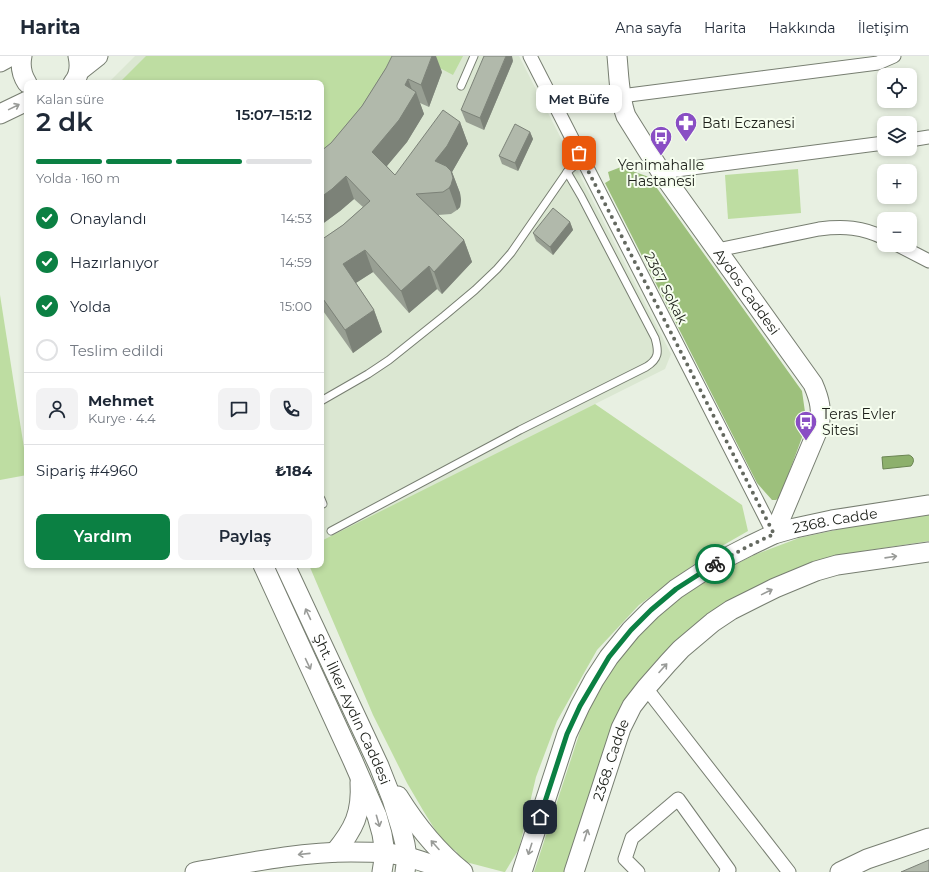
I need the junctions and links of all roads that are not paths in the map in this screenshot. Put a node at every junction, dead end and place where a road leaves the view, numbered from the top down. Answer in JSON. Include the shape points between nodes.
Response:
{"nodes":[{"id":1,"x":11,"y":56,"type":"edge"},
{"id":2,"x":22,"y":56,"type":"edge"},
{"id":3,"x":98,"y":56,"type":"edge"},
{"id":4,"x":474,"y":56,"type":"edge"},
{"id":5,"x":530,"y":56,"type":"edge"},
{"id":6,"x":617,"y":56,"type":"edge"},
{"id":7,"x":894,"y":56,"type":"edge"},
{"id":8,"x":0,"y":62,"type":"edge"},
{"id":9,"x":76,"y":75,"type":"edge"},
{"id":10,"x":26,"y":80,"type":"edge"},
{"id":11,"x":461,"y":86,"type":"dead end"},
{"id":12,"x":621,"y":96,"type":"junction"},
{"id":13,"x":24,"y":102,"type":"edge"},
{"id":14,"x":0,"y":114,"type":"edge"},
{"id":15,"x":929,"y":138,"type":"edge"},
{"id":16,"x":917,"y":139,"type":"edge"},
{"id":17,"x":877,"y":144,"type":"edge"},
{"id":18,"x":582,"y":159,"type":"junction"},
{"id":19,"x":567,"y":172,"type":"junction"},
{"id":20,"x":661,"y":172,"type":"junction"},
{"id":21,"x":877,"y":235,"type":"edge"},
{"id":22,"x":717,"y":250,"type":"junction"},
{"id":23,"x":912,"y":252,"type":"edge"},
{"id":24,"x":929,"y":261,"type":"edge"},
{"id":25,"x":324,"y":399,"type":"edge"},
{"id":26,"x":929,"y":505,"type":"edge"},
{"id":27,"x":331,"y":531,"type":"dead end"},
{"id":28,"x":774,"y":534,"type":"junction"},
{"id":29,"x":929,"y":552,"type":"edge"},
{"id":30,"x":264,"y":568,"type":"edge"},
{"id":31,"x":286,"y":568,"type":"edge"},
{"id":32,"x":646,"y":688,"type":"junction"},
{"id":33,"x":379,"y":766,"type":"junction"},
{"id":34,"x":359,"y":774,"type":"junction"},
{"id":35,"x":929,"y":838,"type":"edge"},
{"id":36,"x":334,"y":852,"type":"junction"},
{"id":37,"x":385,"y":853,"type":"junction"},
{"id":38,"x":406,"y":864,"type":"edge"},
{"id":39,"x":268,"y":866,"type":"edge"},
{"id":40,"x":195,"y":872,"type":"edge"},
{"id":41,"x":382,"y":872,"type":"edge"},
{"id":42,"x":452,"y":872,"type":"edge"},
{"id":43,"x":463,"y":872,"type":"edge"},
{"id":44,"x":522,"y":872,"type":"edge"},
{"id":45,"x":574,"y":872,"type":"edge"},
{"id":46,"x":638,"y":872,"type":"edge"},
{"id":47,"x":726,"y":872,"type":"edge"},
{"id":48,"x":789,"y":872,"type":"edge"},
{"id":49,"x":840,"y":872,"type":"edge"}],
"edges":[{"from":1,"to":8,"type":"street"},
{"from":2,"to":10,"type":"street","via":[[22,73]]},
{"from":3,"to":9,"type":"street"},
{"from":4,"to":11,"type":"lane"},
{"from":5,"to":18,"type":"street","name":"2367 Sokak"},
{"from":6,"to":12,"type":"street","name":"Aydos Caddesi"},
{"from":7,"to":12,"type":"street","via":[[878,62]]},
{"from":12,"to":20,"type":"street","name":"Aydos Caddesi","via":[[626,116]]},
{"from":14,"to":13,"type":"street","one_way":true},
{"from":15,"to":16,"type":"street"},
{"from":17,"to":20,"type":"street"},
{"from":18,"to":19,"type":"lane"},
{"from":18,"to":28,"type":"street","name":"2367 Sokak"},
{"from":19,"to":25,"type":"lane","via":[[511,253],[475,290],[389,360]]},
{"from":19,"to":27,"type":"lane","via":[[655,338],[658,348],[653,363],[520,430]]},
{"from":20,"to":22,"type":"street","name":"Aydos Caddesi"},
{"from":21,"to":22,"type":"street","via":[[865,230],[835,227]]},
{"from":22,"to":28,"type":"street","name":"Aydos Caddesi","via":[[813,384],[818,395],[819,427]]},
{"from":23,"to":24,"type":"street"},
{"from":26,"to":28,"type":"street","name":"2368. Cadde","via":[[832,520]]},
{"from":28,"to":44,"type":"street","name":"2368. Cadde","one_way":true,"via":[[714,564],[676,589],[631,630],[609,657],[567,734]]},
{"from":32,"to":29,"type":"street","name":"2368. Cadde","one_way":true,"via":[[681,649],[713,622],[750,600],[816,571],[837,565]]},
{"from":30,"to":34,"type":"street","name":"Şht. İlker Aydın Caddesi","one_way":true},
{"from":33,"to":31,"type":"street","name":"Şht. İlker Aydın Caddesi","one_way":true},
{"from":45,"to":32,"type":"street","name":"2368. Cadde","one_way":true,"via":[[620,728]]},
{"from":32,"to":48,"type":"street"},
{"from":33,"to":38,"type":"street","name":"Şht. İlker Aydın Caddesi","via":[[401,828]]},
{"from":43,"to":33,"type":"street","one_way":true,"via":[[448,860],[419,826]]},
{"from":34,"to":36,"type":"street","via":[[361,793],[356,822]]},
{"from":34,"to":37,"type":"street","name":"Şht. İlker Aydın Caddesi","one_way":true,"via":[[377,816]]},
{"from":35,"to":49,"type":"street","via":[[867,858]]},
{"from":36,"to":37,"type":"street"},
{"from":36,"to":39,"type":"street","one_way":true,"via":[[306,854]]},
{"from":37,"to":38,"type":"street"},
{"from":37,"to":41,"type":"street","name":"Şht. İlker Aydın Caddesi"},
{"from":38,"to":42,"type":"street"},
{"from":39,"to":40,"type":"street"},
{"from":46,"to":47,"type":"street","via":[[625,859],[632,838],[678,799],[729,870]]}]}
